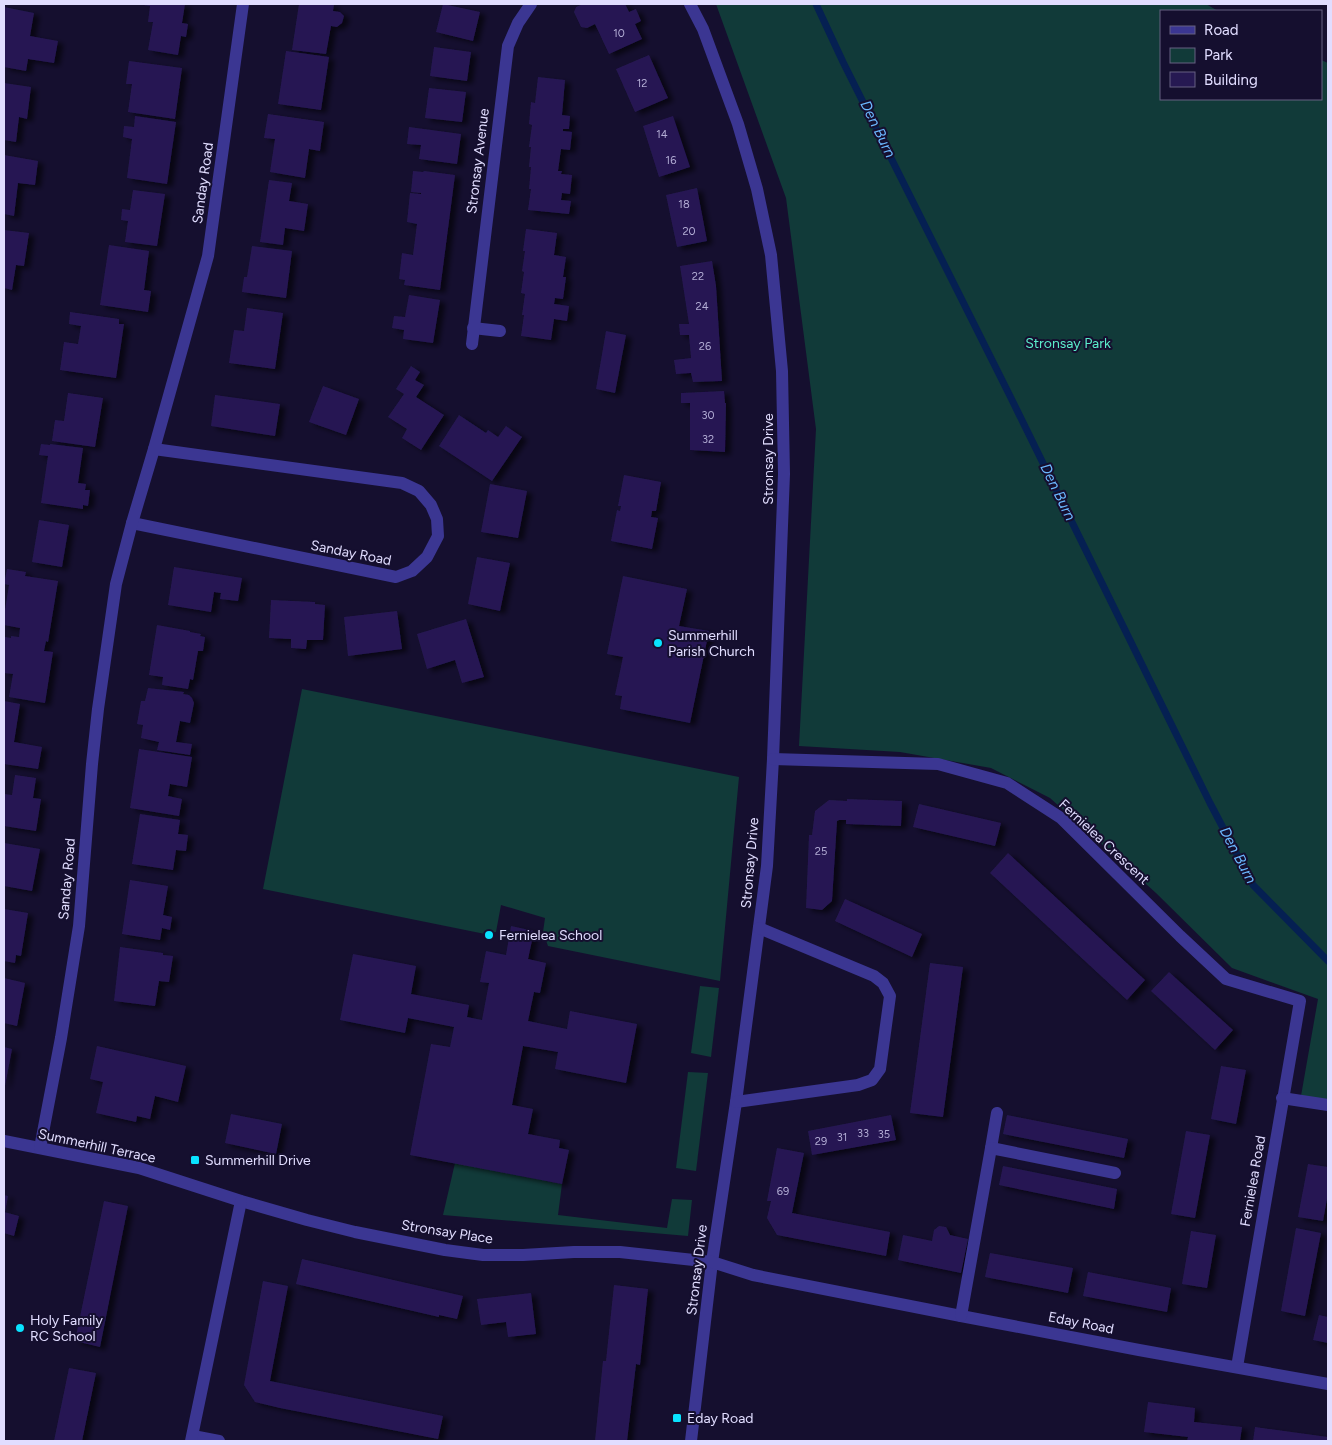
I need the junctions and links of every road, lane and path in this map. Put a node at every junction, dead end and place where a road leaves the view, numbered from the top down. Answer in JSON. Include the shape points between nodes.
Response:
{"nodes":[{"id":1,"x":243,"y":4,"type":"edge"},
{"id":2,"x":531,"y":4,"type":"edge"},
{"id":3,"x":690,"y":4,"type":"edge"},
{"id":4,"x":473,"y":328,"type":"junction"},
{"id":5,"x":500,"y":331,"type":"dead end"},
{"id":6,"x":472,"y":344,"type":"dead end"},
{"id":7,"x":154,"y":449,"type":"junction"},
{"id":8,"x":132,"y":523,"type":"junction"},
{"id":9,"x":773,"y":759,"type":"junction"},
{"id":10,"x":759,"y":928,"type":"junction"},
{"id":11,"x":1300,"y":1001,"type":"joint"},
{"id":12,"x":1282,"y":1098,"type":"junction"},
{"id":13,"x":736,"y":1102,"type":"junction"},
{"id":14,"x":1328,"y":1105,"type":"edge"},
{"id":15,"x":998,"y":1113,"type":"dead end"},
{"id":16,"x":4,"y":1141,"type":"edge"},
{"id":17,"x":40,"y":1148,"type":"junction"},
{"id":18,"x":991,"y":1148,"type":"junction"},
{"id":19,"x":1116,"y":1174,"type":"dead end"},
{"id":20,"x":241,"y":1201,"type":"junction"},
{"id":21,"x":712,"y":1262,"type":"junction"},
{"id":22,"x":961,"y":1316,"type":"junction"},
{"id":23,"x":1237,"y":1367,"type":"junction"},
{"id":24,"x":1328,"y":1384,"type":"edge"},
{"id":25,"x":192,"y":1438,"type":"edge"},
{"id":26,"x":219,"y":1441,"type":"edge"},
{"id":27,"x":691,"y":1441,"type":"edge"}],
"edges":[{"from":1,"to":7,"type":"street","name":"Sanday Road","via":[[208,256]]},
{"from":2,"to":4,"type":"street","name":"Stronsay Avenue","via":[[508,46]]},
{"from":3,"to":9,"type":"street","name":"Stronsay Drive","via":[[703,29],[738,124],[757,189],[771,255],[782,371],[784,474]]},
{"from":4,"to":5,"type":"street"},
{"from":4,"to":6,"type":"street","name":"Stronsay Avenue"},
{"from":7,"to":8,"type":"street","name":"Sanday Road"},
{"from":7,"to":8,"type":"street","name":"Sanday Road","via":[[402,482],[419,491],[431,505],[438,536],[427,557],[412,571],[396,577]]},
{"from":8,"to":17,"type":"street","name":"Sanday Road","via":[[116,584],[108,637],[92,764],[78,926]]},
{"from":9,"to":10,"type":"street","name":"Stronsay Drive","via":[[767,866]]},
{"from":9,"to":11,"type":"street","name":"Fernielea Crescent","via":[[938,764],[1007,783],[1061,818],[1226,979]]},
{"from":10,"to":13,"type":"street","name":"Stronsay Drive"},
{"from":10,"to":13,"type":"street","name":"Stronsay Drive","via":[[874,976],[883,983],[890,996],[880,1070],[872,1080],[858,1085]]},
{"from":11,"to":12,"type":"street","name":"Fernielea Road"},
{"from":12,"to":14,"type":"street"},
{"from":12,"to":23,"type":"street","name":"Fernielea Road"},
{"from":13,"to":21,"type":"street","name":"Stronsay Drive"},
{"from":15,"to":18,"type":"street"},
{"from":16,"to":17,"type":"street","name":"Summerhill Terrace"},
{"from":17,"to":20,"type":"street","name":"Summerhill Terrace","via":[[139,1168]]},
{"from":18,"to":19,"type":"street"},
{"from":18,"to":22,"type":"street"},
{"from":20,"to":21,"type":"street","name":"Stronsay Place","via":[[355,1232],[483,1255],[620,1252]]},
{"from":20,"to":25,"type":"street"},
{"from":21,"to":22,"type":"street","name":"Eday Road","via":[[753,1275]]},
{"from":21,"to":27,"type":"street","name":"Stronsay Drive"},
{"from":22,"to":23,"type":"street","name":"Eday Road"},
{"from":23,"to":24,"type":"street","name":"Eday Road"},
{"from":25,"to":26,"type":"street"}]}
